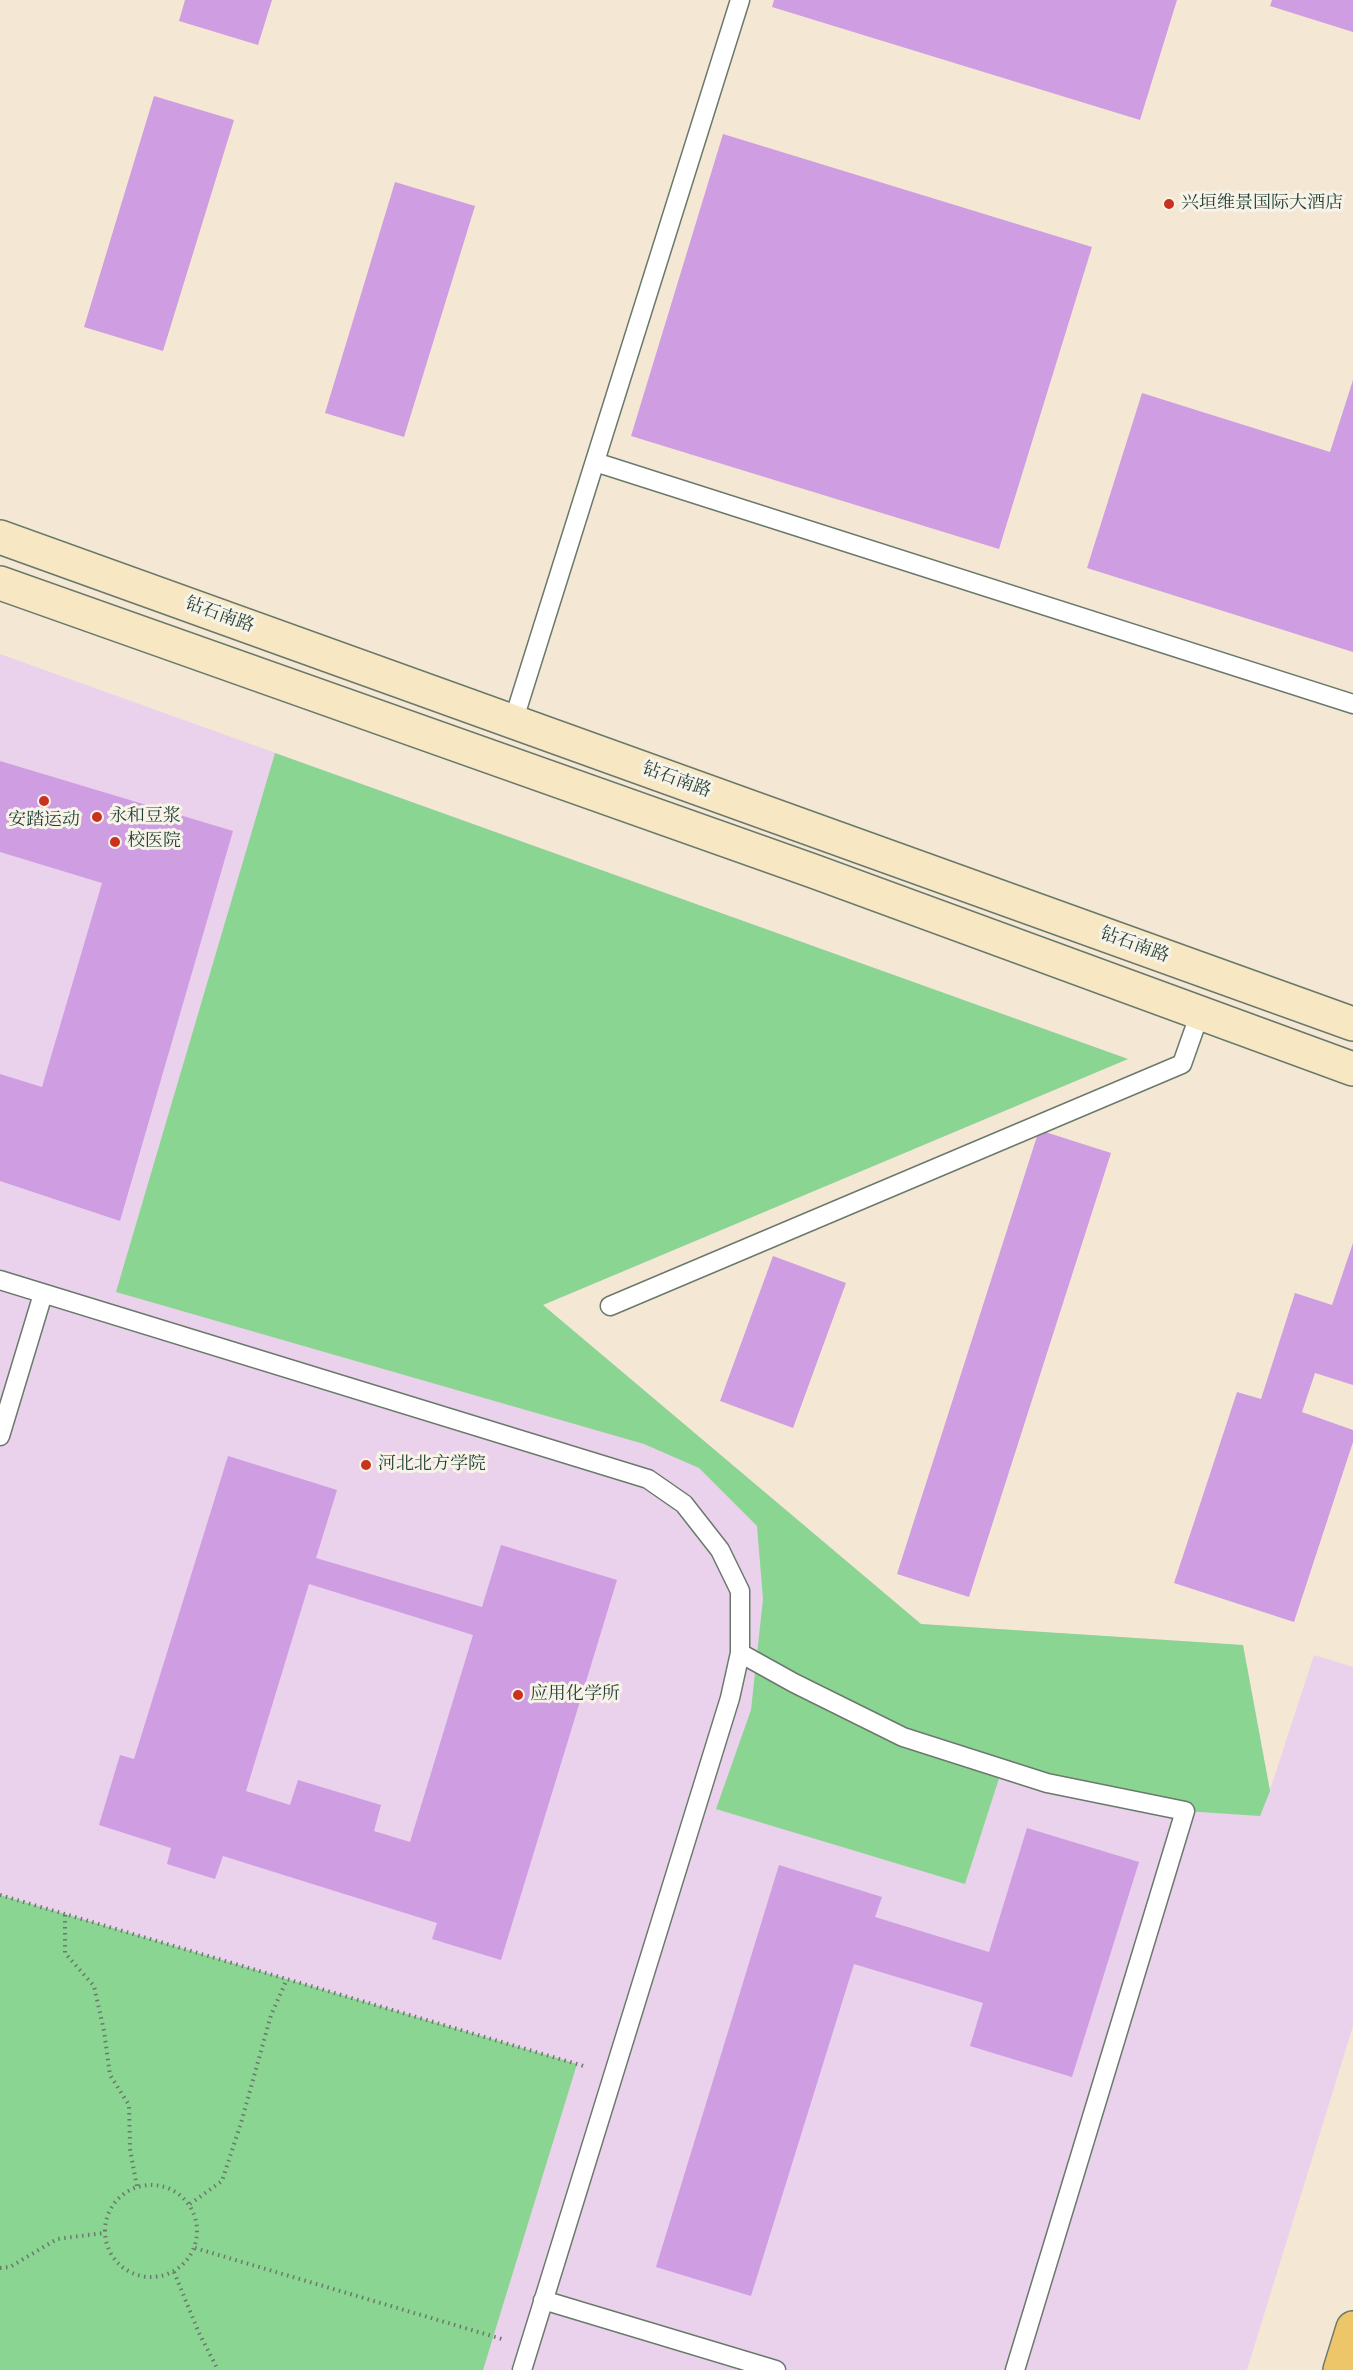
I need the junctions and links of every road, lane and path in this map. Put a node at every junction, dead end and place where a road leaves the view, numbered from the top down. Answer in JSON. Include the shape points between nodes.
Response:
{"nodes":[{"id":1,"x":740,"y":0,"type":"edge"},
{"id":2,"x":595,"y":462,"type":"junction"},
{"id":3,"x":0,"y":537,"type":"edge"},
{"id":4,"x":0,"y":583,"type":"edge"},
{"id":5,"x":1353,"y":704,"type":"edge"},
{"id":6,"x":513,"y":722,"type":"junction"},
{"id":7,"x":1200,"y":1013,"type":"junction"},
{"id":8,"x":1353,"y":1024,"type":"edge"},
{"id":9,"x":1353,"y":1069,"type":"edge"},
{"id":10,"x":0,"y":1280,"type":"edge"},
{"id":11,"x":43,"y":1294,"type":"junction"},
{"id":12,"x":610,"y":1306,"type":"dead end"},
{"id":13,"x":0,"y":1436,"type":"edge"},
{"id":14,"x":740,"y":1653,"type":"junction"},
{"id":15,"x":0,"y":1895,"type":"edge"},
{"id":16,"x":65,"y":1915,"type":"junction"},
{"id":17,"x":287,"y":1980,"type":"junction"},
{"id":18,"x":613,"y":2075,"type":"junction"},
{"id":19,"x":137,"y":2187,"type":"junction"},
{"id":20,"x":190,"y":2204,"type":"junction"},
{"id":21,"x":105,"y":2233,"type":"junction"},
{"id":22,"x":195,"y":2248,"type":"junction"},
{"id":23,"x":0,"y":2268,"type":"edge"},
{"id":24,"x":174,"y":2272,"type":"junction"},
{"id":25,"x":543,"y":2300,"type":"junction"},
{"id":26,"x":1353,"y":2328,"type":"edge"},
{"id":27,"x":529,"y":2347,"type":"junction"},
{"id":28,"x":218,"y":2370,"type":"edge"},
{"id":29,"x":522,"y":2370,"type":"edge"},
{"id":30,"x":776,"y":2370,"type":"edge"},
{"id":31,"x":1015,"y":2370,"type":"edge"},
{"id":32,"x":1340,"y":2370,"type":"edge"}],
"edges":[{"from":1,"to":2,"type":"lane"},
{"from":2,"to":5,"type":"lane"},
{"from":2,"to":6,"type":"lane"},
{"from":3,"to":6,"type":"main road","name":"钻石南路"},
{"from":4,"to":7,"type":"main road","via":[[802,867]]},
{"from":6,"to":8,"type":"main road","name":"钻石南路"},
{"from":7,"to":9,"type":"main road"},
{"from":7,"to":12,"type":"lane","via":[[1182,1064]]},
{"from":10,"to":11,"type":"lane"},
{"from":11,"to":13,"type":"lane"},
{"from":11,"to":14,"type":"lane","via":[[648,1479],[684,1504],[720,1550],[740,1591]]},
{"from":14,"to":18,"type":"lane","via":[[730,1698]]},
{"from":14,"to":31,"type":"lane","via":[[903,1737],[1047,1784],[1185,1812]]},
{"from":15,"to":16,"type":"path"},
{"from":16,"to":17,"type":"path"},
{"from":16,"to":19,"type":"path","via":[[65,1953],[94,1986],[110,2075],[129,2106],[130,2149]]},
{"from":17,"to":18,"type":"path"},
{"from":17,"to":20,"type":"path","via":[[271,2015],[222,2181]]},
{"from":18,"to":25,"type":"lane"},
{"from":19,"to":20,"type":"path","via":[[166,2187]]},
{"from":19,"to":21,"type":"path","via":[[113,2204]]},
{"from":20,"to":22,"type":"path","via":[[198,2232]]},
{"from":21,"to":23,"type":"path","via":[[57,2239],[10,2267]]},
{"from":21,"to":24,"type":"path","via":[[107,2248],[128,2272],[143,2278],[159,2278]]},
{"from":22,"to":24,"type":"path"},
{"from":22,"to":27,"type":"path"},
{"from":24,"to":28,"type":"path"},
{"from":25,"to":27,"type":"lane"},
{"from":25,"to":30,"type":"lane"},
{"from":26,"to":32,"type":"main road"},
{"from":27,"to":29,"type":"lane"}]}
